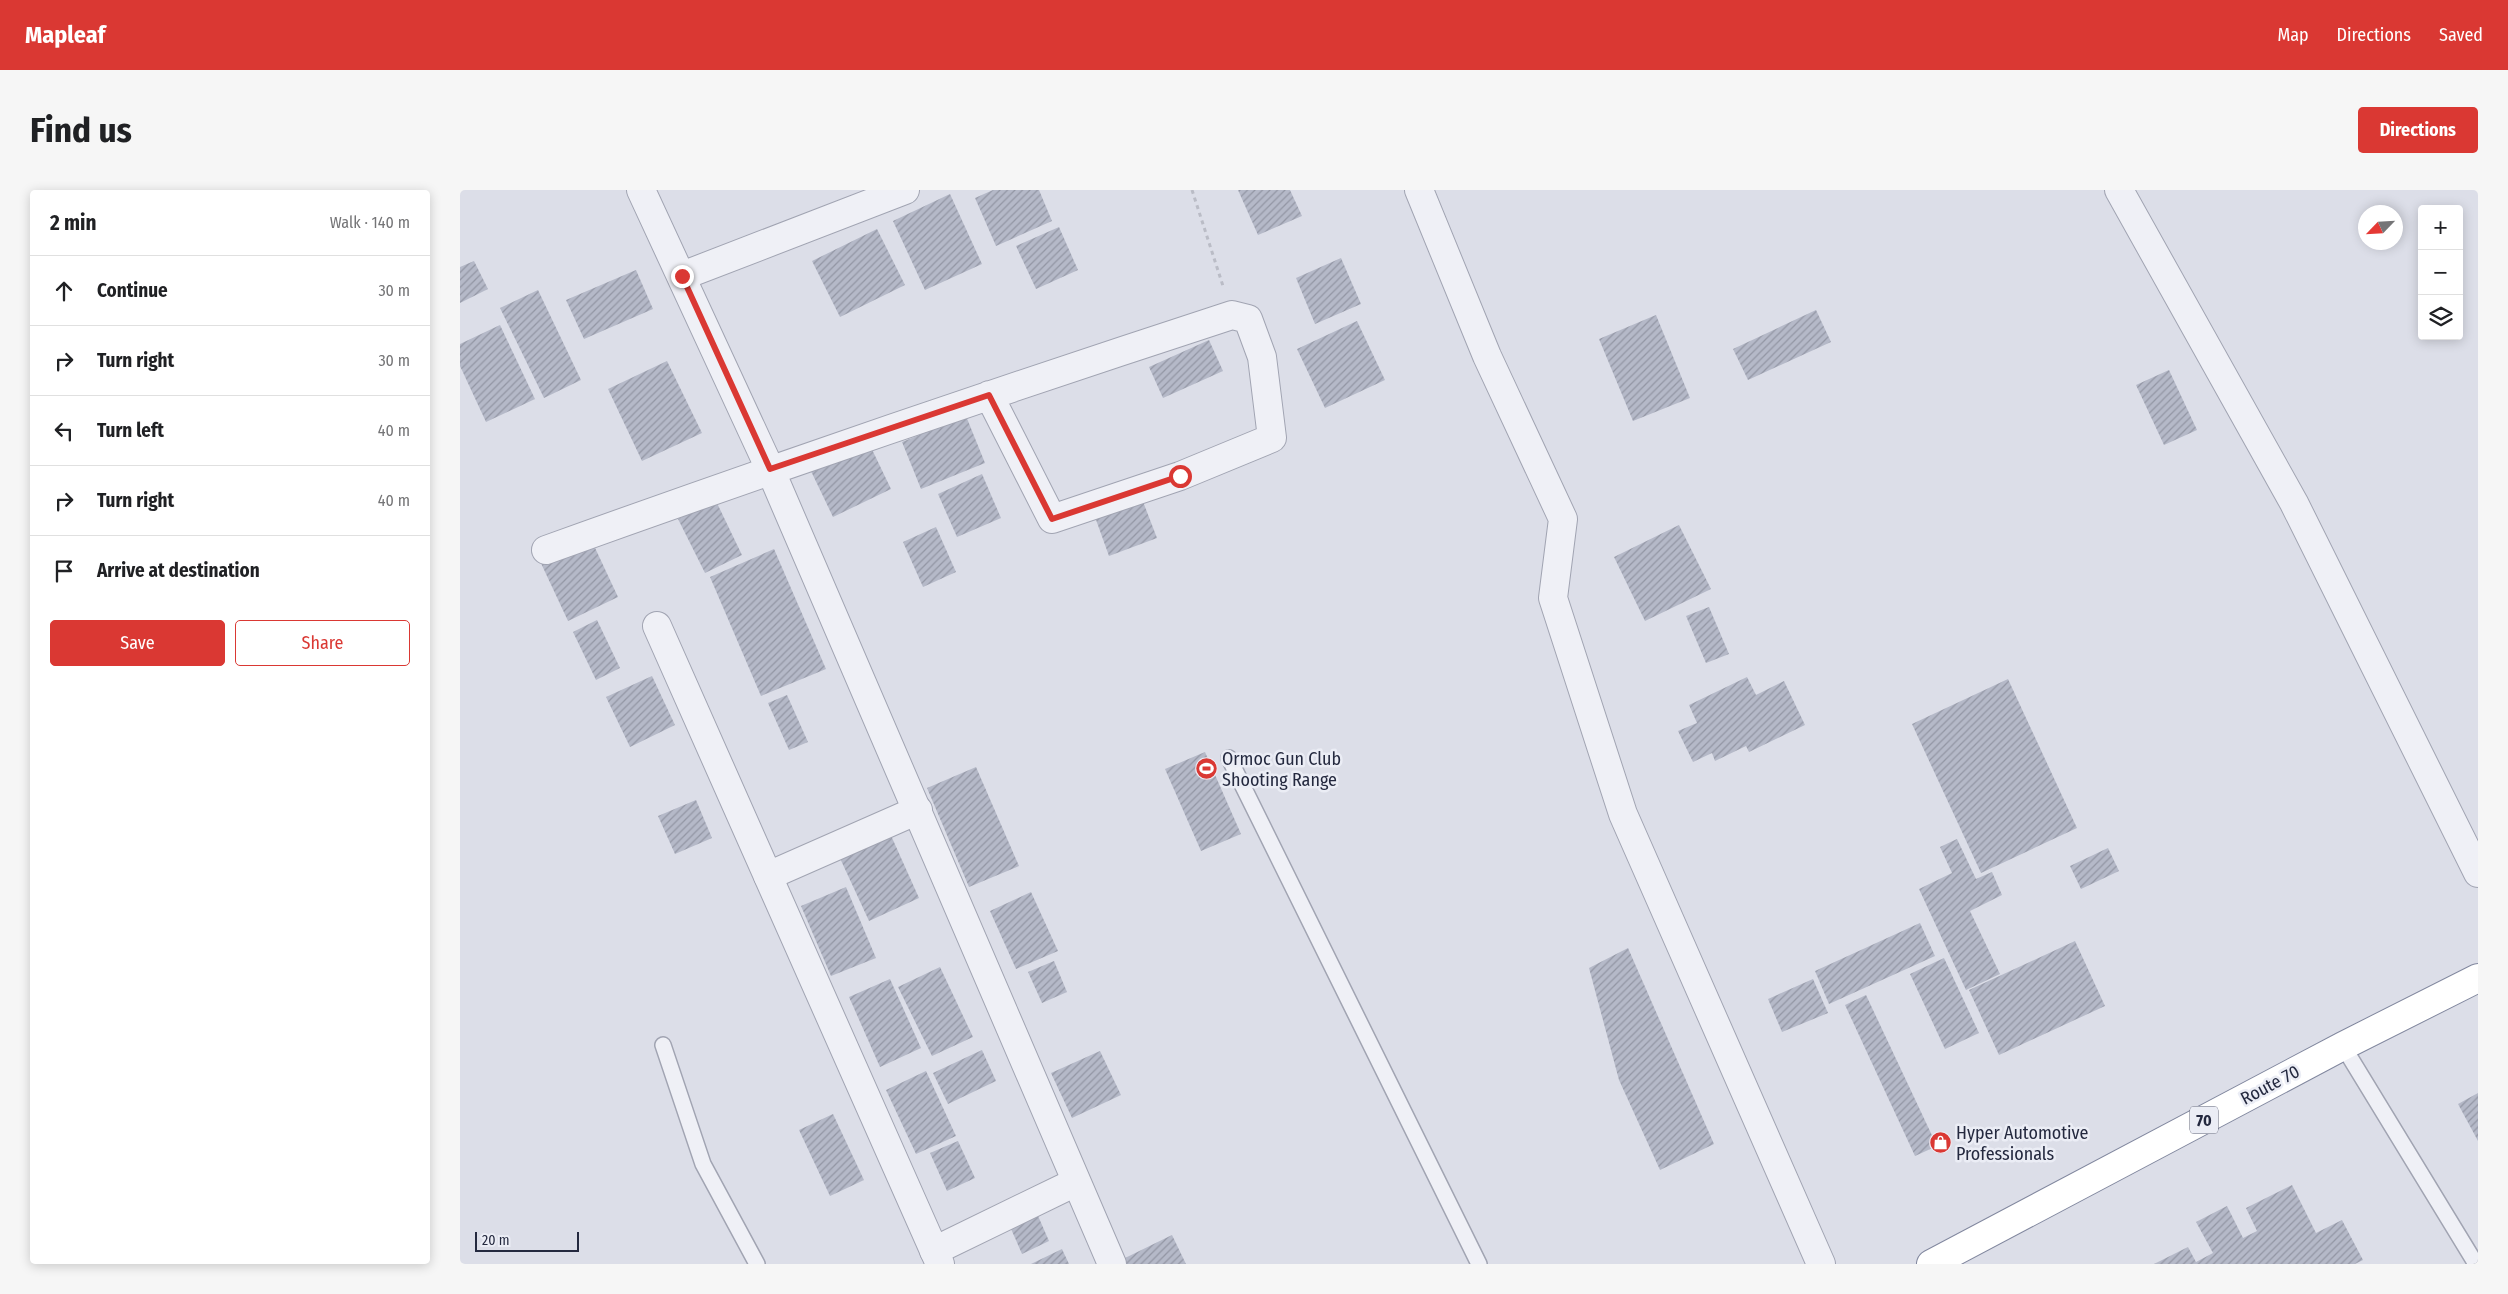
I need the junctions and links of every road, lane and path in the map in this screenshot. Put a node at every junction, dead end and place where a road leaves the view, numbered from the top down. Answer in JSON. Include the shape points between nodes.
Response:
{"nodes":[{"id":1,"x":641,"y":190,"type":"edge"},
{"id":2,"x":905,"y":190,"type":"edge"},
{"id":3,"x":1192,"y":190,"type":"edge"},
{"id":4,"x":1419,"y":190,"type":"edge"},
{"id":5,"x":2120,"y":190,"type":"edge"},
{"id":6,"x":682,"y":276,"type":"junction"},
{"id":7,"x":1232,"y":315,"type":"junction"},
{"id":8,"x":989,"y":395,"type":"junction"},
{"id":9,"x":770,"y":469,"type":"junction"},
{"id":10,"x":546,"y":550,"type":"dead end"},
{"id":11,"x":657,"y":626,"type":"dead end"},
{"id":12,"x":1229,"y":758,"type":"dead end"},
{"id":13,"x":918,"y":810,"type":"junction"},
{"id":14,"x":2478,"y":873,"type":"edge"},
{"id":15,"x":768,"y":876,"type":"junction"},
{"id":16,"x":2478,"y":978,"type":"edge"},
{"id":17,"x":663,"y":1045,"type":"dead end"},
{"id":18,"x":2343,"y":1046,"type":"junction"},
{"id":19,"x":1076,"y":1182,"type":"junction"},
{"id":20,"x":937,"y":1257,"type":"edge"},
{"id":21,"x":757,"y":1264,"type":"edge"},
{"id":22,"x":1112,"y":1264,"type":"edge"},
{"id":23,"x":1479,"y":1264,"type":"edge"},
{"id":24,"x":1821,"y":1264,"type":"edge"},
{"id":25,"x":1931,"y":1264,"type":"edge"},
{"id":26,"x":2476,"y":1264,"type":"edge"}],
"edges":[{"from":1,"to":6,"type":"street"},
{"from":2,"to":6,"type":"street"},
{"from":3,"to":7,"type":"path"},
{"from":4,"to":24,"type":"street","via":[[1487,356],[1564,519],[1553,598],[1623,814]]},
{"from":5,"to":14,"type":"street","via":[[2294,503]]},
{"from":6,"to":9,"type":"street"},
{"from":7,"to":8,"type":"street"},
{"from":7,"to":8,"type":"street","via":[[1248,319],[1262,357],[1272,438],[1180,476],[1052,519]]},
{"from":8,"to":9,"type":"street"},
{"from":9,"to":10,"type":"street"},
{"from":9,"to":13,"type":"street"},
{"from":11,"to":15,"type":"street"},
{"from":12,"to":23,"type":"lane"},
{"from":13,"to":15,"type":"street"},
{"from":13,"to":19,"type":"street"},
{"from":15,"to":20,"type":"street"},
{"from":16,"to":18,"type":"highway","name":"Route 70","number":"70"},
{"from":17,"to":21,"type":"lane","via":[[703,1164]]},
{"from":18,"to":25,"type":"highway","name":"Route 70","number":"70"},
{"from":18,"to":26,"type":"lane"},
{"from":19,"to":20,"type":"street"},
{"from":19,"to":22,"type":"street"}]}
